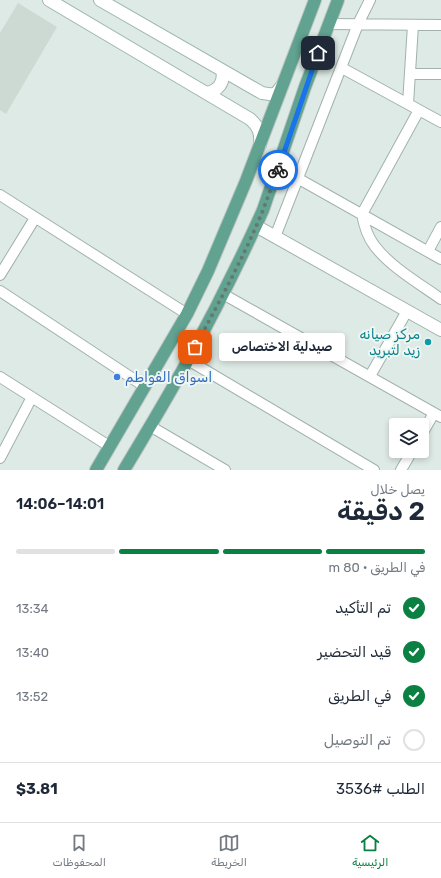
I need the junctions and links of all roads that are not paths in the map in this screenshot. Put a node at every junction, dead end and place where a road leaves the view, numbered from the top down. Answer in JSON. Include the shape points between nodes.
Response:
{"nodes":[{"id":1,"x":49,"y":0,"type":"edge"},
{"id":2,"x":100,"y":0,"type":"edge"},
{"id":3,"x":315,"y":0,"type":"edge"},
{"id":4,"x":338,"y":0,"type":"edge"},
{"id":5,"x":370,"y":0,"type":"edge"},
{"id":6,"x":328,"y":24,"type":"junction"},
{"id":7,"x":358,"y":24,"type":"junction"},
{"id":8,"x":413,"y":25,"type":"junction"},
{"id":9,"x":441,"y":25,"type":"edge"},
{"id":10,"x":342,"y":68,"type":"junction"},
{"id":11,"x":222,"y":70,"type":"junction"},
{"id":12,"x":410,"y":74,"type":"junction"},
{"id":13,"x":441,"y":74,"type":"edge"},
{"id":14,"x":281,"y":87,"type":"junction"},
{"id":15,"x":206,"y":93,"type":"junction"},
{"id":16,"x":408,"y":104,"type":"junction"},
{"id":17,"x":419,"y":110,"type":"junction"},
{"id":18,"x":441,"y":122,"type":"edge"},
{"id":19,"x":260,"y":145,"type":"junction"},
{"id":20,"x":299,"y":179,"type":"junction"},
{"id":21,"x":0,"y":195,"type":"edge"},
{"id":22,"x":362,"y":214,"type":"junction"},
{"id":23,"x":35,"y":218,"type":"junction"},
{"id":24,"x":256,"y":226,"type":"junction"},
{"id":25,"x":441,"y":227,"type":"edge"},
{"id":26,"x":275,"y":237,"type":"junction"},
{"id":27,"x":428,"y":251,"type":"junction"},
{"id":28,"x":441,"y":259,"type":"edge"},
{"id":29,"x":0,"y":275,"type":"edge"},
{"id":30,"x":0,"y":291,"type":"edge"},
{"id":31,"x":223,"y":294,"type":"junction"},
{"id":32,"x":441,"y":299,"type":"edge"},
{"id":33,"x":407,"y":311,"type":"junction"},
{"id":34,"x":187,"y":314,"type":"junction"},
{"id":35,"x":441,"y":330,"type":"edge"},
{"id":36,"x":188,"y":360,"type":"junction"},
{"id":37,"x":370,"y":376,"type":"junction"},
{"id":38,"x":0,"y":377,"type":"edge"},
{"id":39,"x":144,"y":386,"type":"junction"},
{"id":40,"x":32,"y":397,"type":"junction"},
{"id":41,"x":437,"y":415,"type":"edge"},
{"id":42,"x":429,"y":425,"type":"edge"},
{"id":43,"x":150,"y":426,"type":"junction"},
{"id":44,"x":110,"y":446,"type":"junction"},
{"id":45,"x":0,"y":458,"type":"edge"},
{"id":46,"x":408,"y":458,"type":"edge"},
{"id":47,"x":96,"y":470,"type":"edge"},
{"id":48,"x":124,"y":470,"type":"edge"},
{"id":49,"x":224,"y":470,"type":"edge"},
{"id":50,"x":374,"y":470,"type":"edge"},
{"id":51,"x":401,"y":470,"type":"edge"}],
"edges":[{"from":1,"to":15,"type":"main road"},
{"from":2,"to":11,"type":"main road"},
{"from":3,"to":14,"type":"main road"},
{"from":4,"to":6,"type":"main road"},
{"from":5,"to":7,"type":"street"},
{"from":6,"to":7,"type":"street"},
{"from":6,"to":24,"type":"main road"},
{"from":7,"to":8,"type":"street"},
{"from":7,"to":10,"type":"street"},
{"from":8,"to":9,"type":"street"},
{"from":8,"to":12,"type":"street"},
{"from":10,"to":16,"type":"street"},
{"from":10,"to":20,"type":"street"},
{"from":11,"to":14,"type":"main road","via":[[262,93],[274,95]]},
{"from":11,"to":15,"type":"main road","via":[[220,86]]},
{"from":12,"to":13,"type":"street"},
{"from":12,"to":16,"type":"street"},
{"from":14,"to":19,"type":"main road"},
{"from":15,"to":19,"type":"main road","via":[[250,119],[260,132]]},
{"from":16,"to":17,"type":"street"},
{"from":17,"to":18,"type":"street"},
{"from":17,"to":22,"type":"street"},
{"from":19,"to":34,"type":"main road","via":[[233,215]]},
{"from":20,"to":22,"type":"street"},
{"from":20,"to":26,"type":"street"},
{"from":21,"to":23,"type":"street"},
{"from":22,"to":27,"type":"street"},
{"from":22,"to":32,"type":"street","via":[[366,230],[374,245],[388,260]]},
{"from":23,"to":29,"type":"street"},
{"from":23,"to":34,"type":"street"},
{"from":24,"to":26,"type":"main road"},
{"from":24,"to":31,"type":"main road"},
{"from":25,"to":27,"type":"street"},
{"from":26,"to":33,"type":"main road"},
{"from":27,"to":28,"type":"street"},
{"from":30,"to":39,"type":"street"},
{"from":31,"to":36,"type":"main road"},
{"from":31,"to":37,"type":"street"},
{"from":33,"to":35,"type":"main road"},
{"from":33,"to":37,"type":"street"},
{"from":34,"to":39,"type":"main road"},
{"from":36,"to":43,"type":"main road"},
{"from":36,"to":50,"type":"street"},
{"from":37,"to":41,"type":"street"},
{"from":38,"to":40,"type":"street"},
{"from":39,"to":44,"type":"main road"},
{"from":40,"to":44,"type":"street"},
{"from":40,"to":45,"type":"street"},
{"from":41,"to":42,"type":"street"},
{"from":43,"to":48,"type":"main road"},
{"from":43,"to":49,"type":"street"},
{"from":44,"to":47,"type":"main road"},
{"from":46,"to":51,"type":"street"}]}
